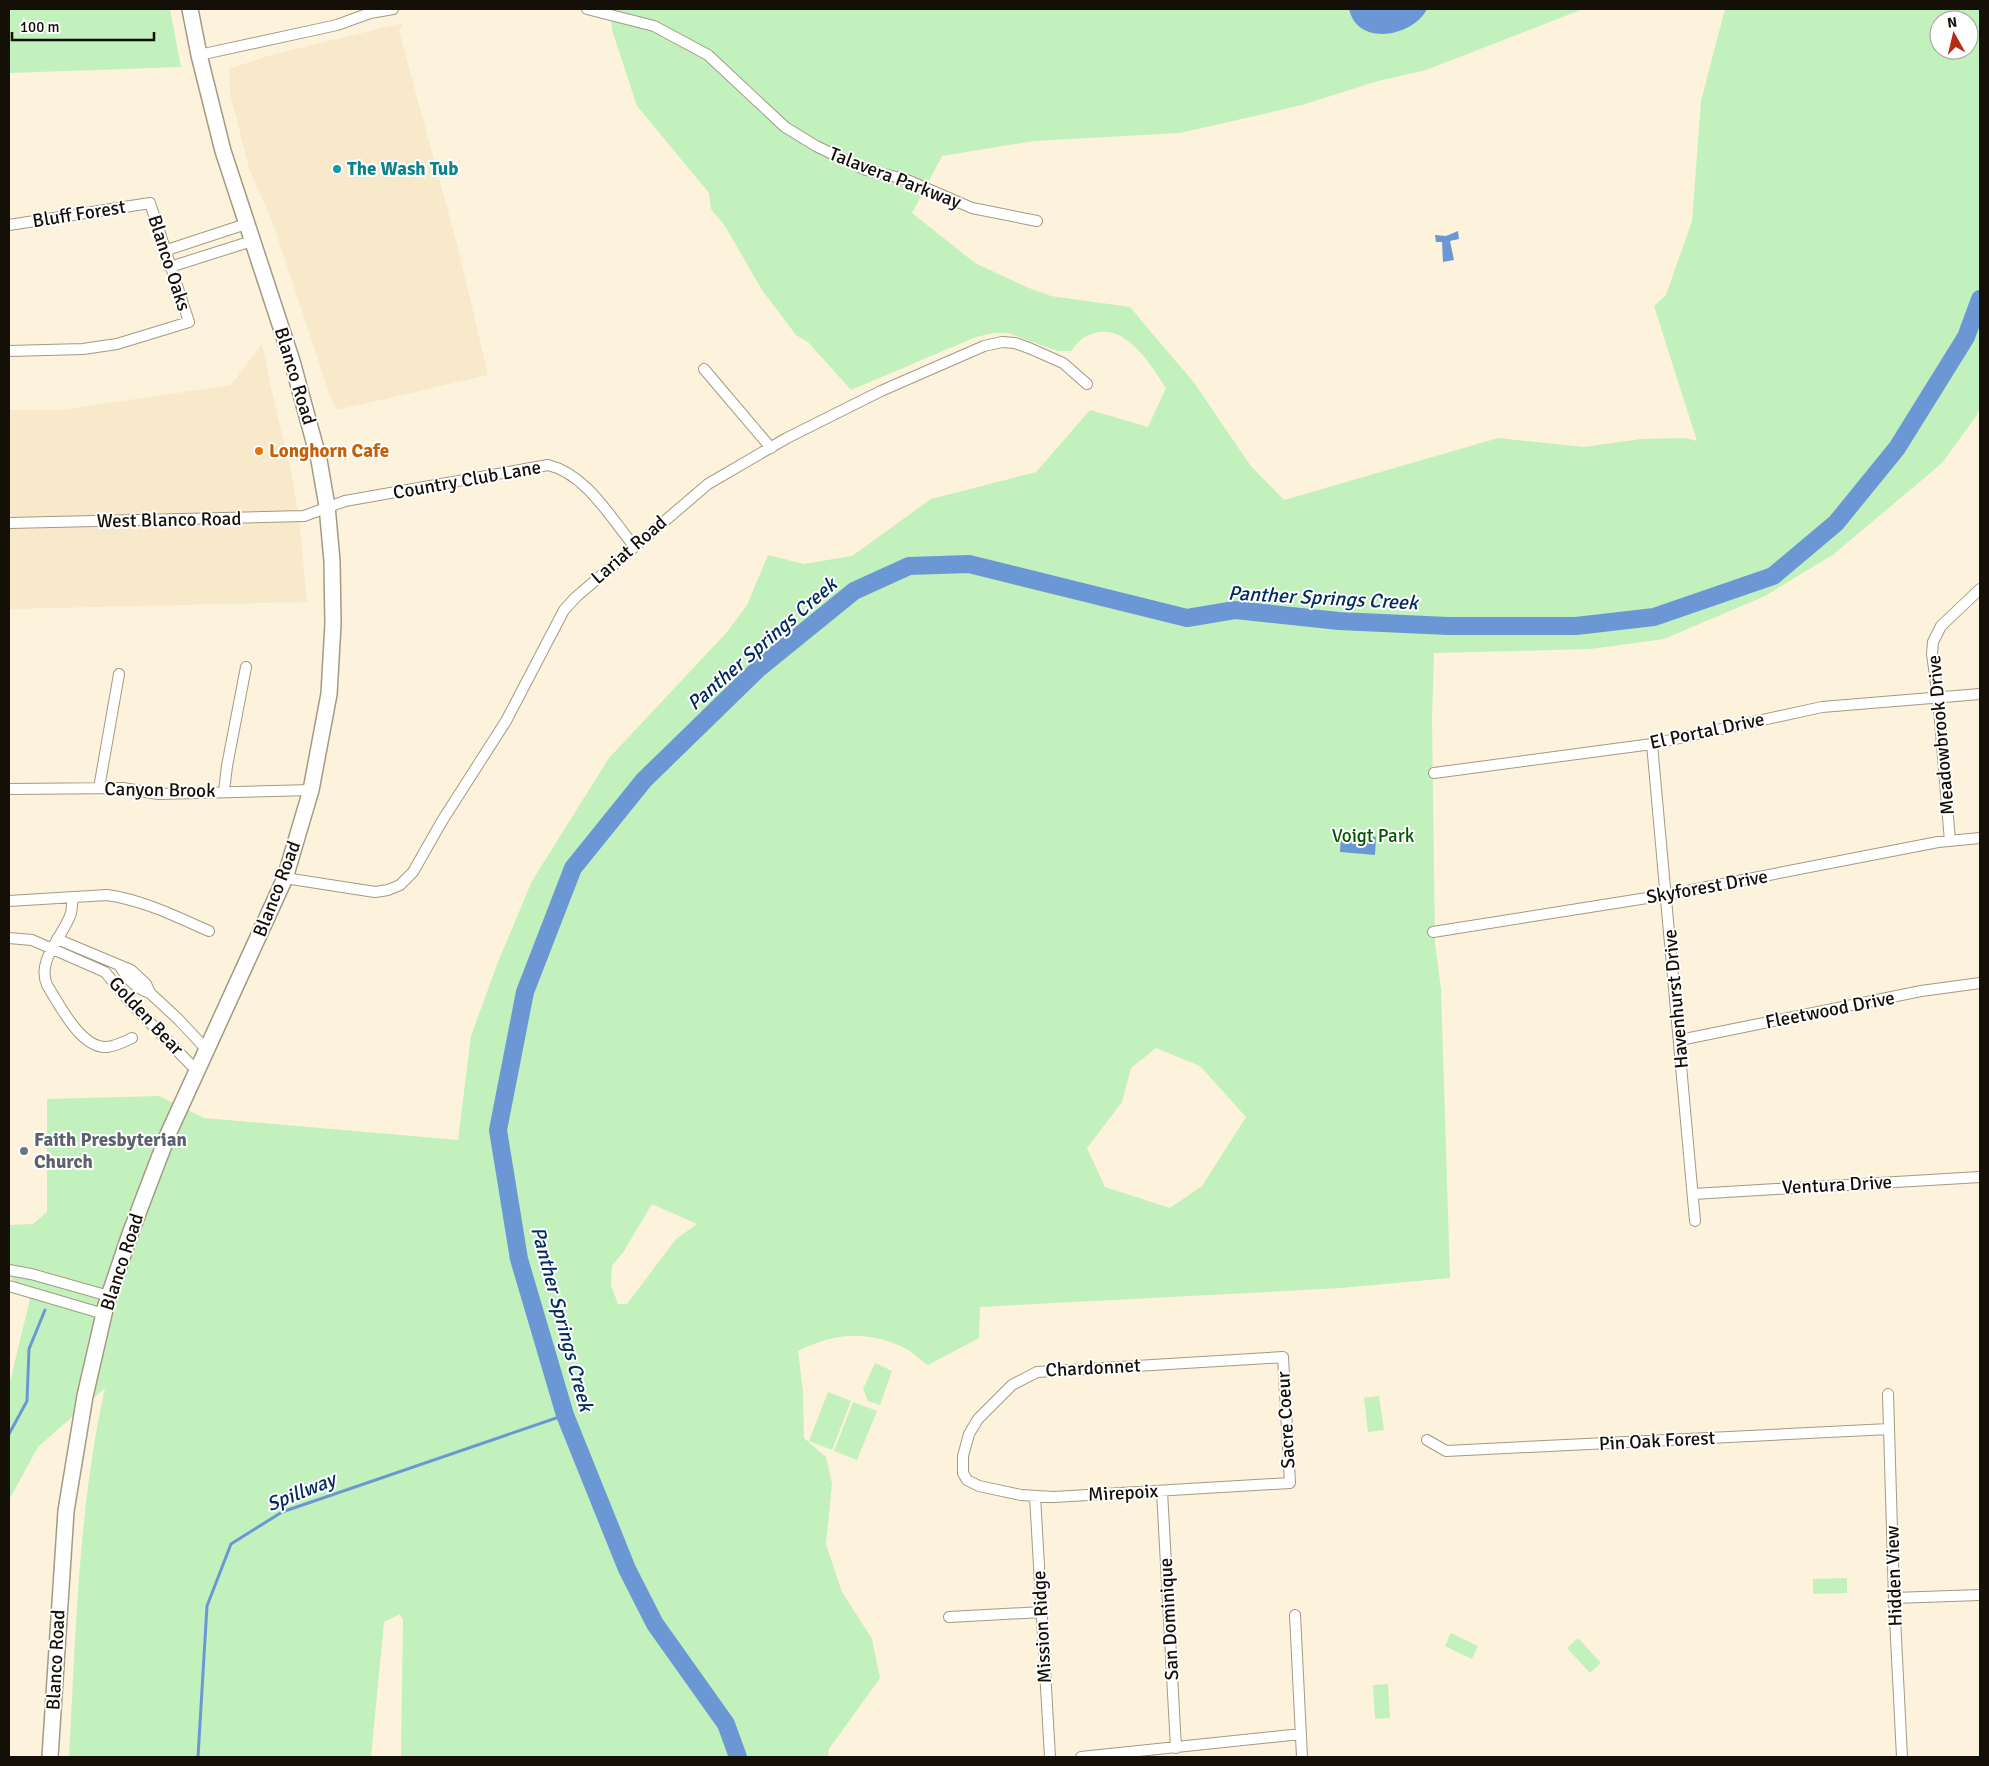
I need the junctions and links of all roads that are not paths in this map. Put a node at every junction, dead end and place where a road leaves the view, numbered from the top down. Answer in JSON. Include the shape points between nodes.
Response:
{"nodes":[{"id":1,"x":190,"y":9,"type":"edge"},
{"id":2,"x":393,"y":9,"type":"edge"},
{"id":3,"x":587,"y":9,"type":"edge"},
{"id":4,"x":199,"y":55,"type":"junction"},
{"id":5,"x":150,"y":203,"type":"joint"},
{"id":6,"x":1037,"y":221,"type":"dead end"},
{"id":7,"x":246,"y":224,"type":"junction"},
{"id":8,"x":9,"y":225,"type":"edge"},
{"id":9,"x":252,"y":241,"type":"junction"},
{"id":10,"x":192,"y":242,"type":"junction"},
{"id":11,"x":164,"y":251,"type":"junction"},
{"id":12,"x":197,"y":258,"type":"junction"},
{"id":13,"x":170,"y":267,"type":"junction"},
{"id":14,"x":9,"y":351,"type":"edge"},
{"id":15,"x":704,"y":369,"type":"dead end"},
{"id":16,"x":1087,"y":384,"type":"dead end"},
{"id":17,"x":770,"y":448,"type":"junction"},
{"id":18,"x":327,"y":506,"type":"junction"},
{"id":19,"x":9,"y":523,"type":"edge"},
{"id":20,"x":634,"y":546,"type":"junction"},
{"id":21,"x":1980,"y":589,"type":"edge"},
{"id":22,"x":246,"y":666,"type":"dead end"},
{"id":23,"x":119,"y":674,"type":"dead end"},
{"id":24,"x":1980,"y":694,"type":"edge"},
{"id":25,"x":1938,"y":697,"type":"junction"},
{"id":26,"x":1652,"y":744,"type":"junction"},
{"id":27,"x":1434,"y":773,"type":"dead end"},
{"id":28,"x":99,"y":788,"type":"junction"},
{"id":29,"x":9,"y":789,"type":"edge"},
{"id":30,"x":311,"y":790,"type":"junction"},
{"id":31,"x":224,"y":792,"type":"junction"},
{"id":32,"x":1980,"y":838,"type":"edge"},
{"id":33,"x":1950,"y":840,"type":"junction"},
{"id":34,"x":285,"y":878,"type":"junction"},
{"id":35,"x":1666,"y":895,"type":"junction"},
{"id":36,"x":73,"y":897,"type":"junction"},
{"id":37,"x":9,"y":902,"type":"edge"},
{"id":38,"x":209,"y":931,"type":"dead end"},
{"id":39,"x":1432,"y":932,"type":"dead end"},
{"id":40,"x":9,"y":938,"type":"edge"},
{"id":41,"x":54,"y":943,"type":"junction"},
{"id":42,"x":1980,"y":983,"type":"edge"},
{"id":43,"x":132,"y":1038,"type":"dead end"},
{"id":44,"x":1680,"y":1040,"type":"junction"},
{"id":45,"x":207,"y":1050,"type":"junction"},
{"id":46,"x":196,"y":1070,"type":"junction"},
{"id":47,"x":1980,"y":1177,"type":"edge"},
{"id":48,"x":1693,"y":1194,"type":"junction"},
{"id":49,"x":1695,"y":1222,"type":"dead end"},
{"id":50,"x":9,"y":1270,"type":"edge"},
{"id":51,"x":9,"y":1286,"type":"edge"},
{"id":52,"x":109,"y":1296,"type":"junction"},
{"id":53,"x":104,"y":1314,"type":"junction"},
{"id":54,"x":1283,"y":1357,"type":"joint"},
{"id":55,"x":1888,"y":1394,"type":"dead end"},
{"id":56,"x":1889,"y":1429,"type":"junction"},
{"id":57,"x":1427,"y":1440,"type":"dead end"},
{"id":58,"x":963,"y":1473,"type":"joint"},
{"id":59,"x":1290,"y":1484,"type":"joint"},
{"id":60,"x":1162,"y":1490,"type":"junction"},
{"id":61,"x":1035,"y":1496,"type":"junction"},
{"id":62,"x":1980,"y":1594,"type":"edge"},
{"id":63,"x":1894,"y":1598,"type":"junction"},
{"id":64,"x":1042,"y":1612,"type":"junction"},
{"id":65,"x":1295,"y":1615,"type":"dead end"},
{"id":66,"x":949,"y":1617,"type":"dead end"},
{"id":67,"x":1301,"y":1734,"type":"junction"},
{"id":68,"x":1176,"y":1748,"type":"junction"},
{"id":69,"x":50,"y":1757,"type":"edge"},
{"id":70,"x":1050,"y":1757,"type":"edge"},
{"id":71,"x":1081,"y":1757,"type":"edge"},
{"id":72,"x":1302,"y":1757,"type":"edge"},
{"id":73,"x":1902,"y":1757,"type":"edge"}],
"edges":[{"from":1,"to":4,"type":"main road","name":"Blanco Road"},
{"from":2,"to":4,"type":"street","via":[[337,25]]},
{"from":3,"to":6,"type":"street","name":"Talavera Parkway","via":[[654,26],[708,54],[785,127],[849,162],[866,170],[905,179],[972,208]]},
{"from":4,"to":7,"type":"main road","name":"Blanco Road","via":[[223,151]]},
{"from":5,"to":8,"type":"street","name":"Bluff Forest"},
{"from":5,"to":11,"type":"street","name":"Blanco Oaks"},
{"from":7,"to":9,"type":"main road","name":"Blanco Road"},
{"from":7,"to":10,"type":"street"},
{"from":9,"to":12,"type":"street"},
{"from":9,"to":18,"type":"main road","name":"Blanco Road","via":[[311,426]]},
{"from":10,"to":11,"type":"street"},
{"from":10,"to":12,"type":"street"},
{"from":11,"to":13,"type":"street","name":"Blanco Oaks"},
{"from":12,"to":13,"type":"street"},
{"from":13,"to":14,"type":"street","name":"Blanco Oaks","via":[[189,322],[117,344],[84,349]]},
{"from":15,"to":17,"type":"street"},
{"from":16,"to":17,"type":"street","name":"Lariat Road","via":[[1063,363],[1029,348],[1015,343],[990,344],[882,390]]},
{"from":17,"to":20,"type":"street","name":"Lariat Road","via":[[701,489]]},
{"from":18,"to":19,"type":"street","name":"West Blanco Road","via":[[304,516]]},
{"from":18,"to":20,"type":"street","name":"Country Club Lane","via":[[548,465],[563,469],[580,480]]},
{"from":18,"to":30,"type":"main road","name":"Blanco Road","via":[[332,561],[332,659],[329,694]]},
{"from":20,"to":34,"type":"street","name":"Lariat Road","via":[[564,610],[506,721],[413,872],[400,885],[375,892]]},
{"from":21,"to":25,"type":"street","name":"Meadowbrook Drive","via":[[1941,626],[1933,642]]},
{"from":22,"to":31,"type":"street","via":[[226,766]]},
{"from":23,"to":28,"type":"street"},
{"from":24,"to":25,"type":"street","name":"El Portal Drive"},
{"from":25,"to":26,"type":"street","name":"El Portal Drive","via":[[1822,707]]},
{"from":25,"to":33,"type":"street","name":"Meadowbrook Drive"},
{"from":26,"to":27,"type":"street","name":"El Portal Drive"},
{"from":26,"to":35,"type":"street","name":"Havenhurst Drive"},
{"from":28,"to":29,"type":"street","name":"Canyon Brook"},
{"from":28,"to":31,"type":"street","name":"Canyon Brook","via":[[158,794]]},
{"from":30,"to":31,"type":"street","name":"Canyon Brook"},
{"from":30,"to":34,"type":"main road","name":"Blanco Road"},
{"from":32,"to":33,"type":"street","name":"Skyforest Drive"},
{"from":33,"to":35,"type":"street","name":"Skyforest Drive"},
{"from":34,"to":45,"type":"main road","name":"Blanco Road"},
{"from":35,"to":39,"type":"street","name":"Skyforest Drive"},
{"from":35,"to":44,"type":"street","name":"Havenhurst Drive"},
{"from":36,"to":37,"type":"street"},
{"from":36,"to":38,"type":"street","via":[[121,897],[167,912]]},
{"from":36,"to":41,"type":"street","via":[[70,914]]},
{"from":40,"to":41,"type":"street","name":"Golden Bear"},
{"from":41,"to":43,"type":"street","via":[[43,976],[79,1033],[89,1042],[105,1047]]},
{"from":41,"to":45,"type":"street","name":"Golden Bear","via":[[131,970]]},
{"from":41,"to":46,"type":"street","name":"Golden Bear","via":[[105,972]]},
{"from":42,"to":44,"type":"street","name":"Fleetwood Drive"},
{"from":44,"to":48,"type":"street","name":"Havenhurst Drive"},
{"from":45,"to":46,"type":"main road","name":"Blanco Road"},
{"from":46,"to":52,"type":"main road","name":"Blanco Road","via":[[146,1189]]},
{"from":47,"to":48,"type":"street","name":"Ventura Drive"},
{"from":48,"to":49,"type":"street","name":"Havenhurst Drive"},
{"from":50,"to":52,"type":"street"},
{"from":51,"to":53,"type":"street"},
{"from":52,"to":53,"type":"main road","name":"Blanco Road"},
{"from":53,"to":69,"type":"main road","name":"Blanco Road","via":[[85,1396],[66,1511]]},
{"from":54,"to":58,"type":"street","name":"Chardonnet","via":[[1037,1372],[1012,1385],[978,1419],[969,1434],[963,1456]]},
{"from":54,"to":59,"type":"street","name":"Sacre Coeur"},
{"from":55,"to":56,"type":"street","name":"Hidden View"},
{"from":56,"to":57,"type":"street","name":"Pin Oak Forest","via":[[1446,1451]]},
{"from":56,"to":63,"type":"street","name":"Hidden View"},
{"from":58,"to":61,"type":"street","name":"Mirepoix","via":[[967,1480],[979,1486]]},
{"from":59,"to":60,"type":"street","name":"Mirepoix"},
{"from":60,"to":61,"type":"street","name":"Mirepoix"},
{"from":60,"to":68,"type":"street","name":"San Dominique"},
{"from":61,"to":64,"type":"street","name":"Mission Ridge"},
{"from":62,"to":63,"type":"street"},
{"from":63,"to":73,"type":"street","name":"Hidden View"},
{"from":64,"to":66,"type":"street"},
{"from":64,"to":70,"type":"street","name":"Mission Ridge"},
{"from":65,"to":67,"type":"street"},
{"from":67,"to":68,"type":"street"},
{"from":67,"to":72,"type":"street"},
{"from":68,"to":71,"type":"street"}]}
